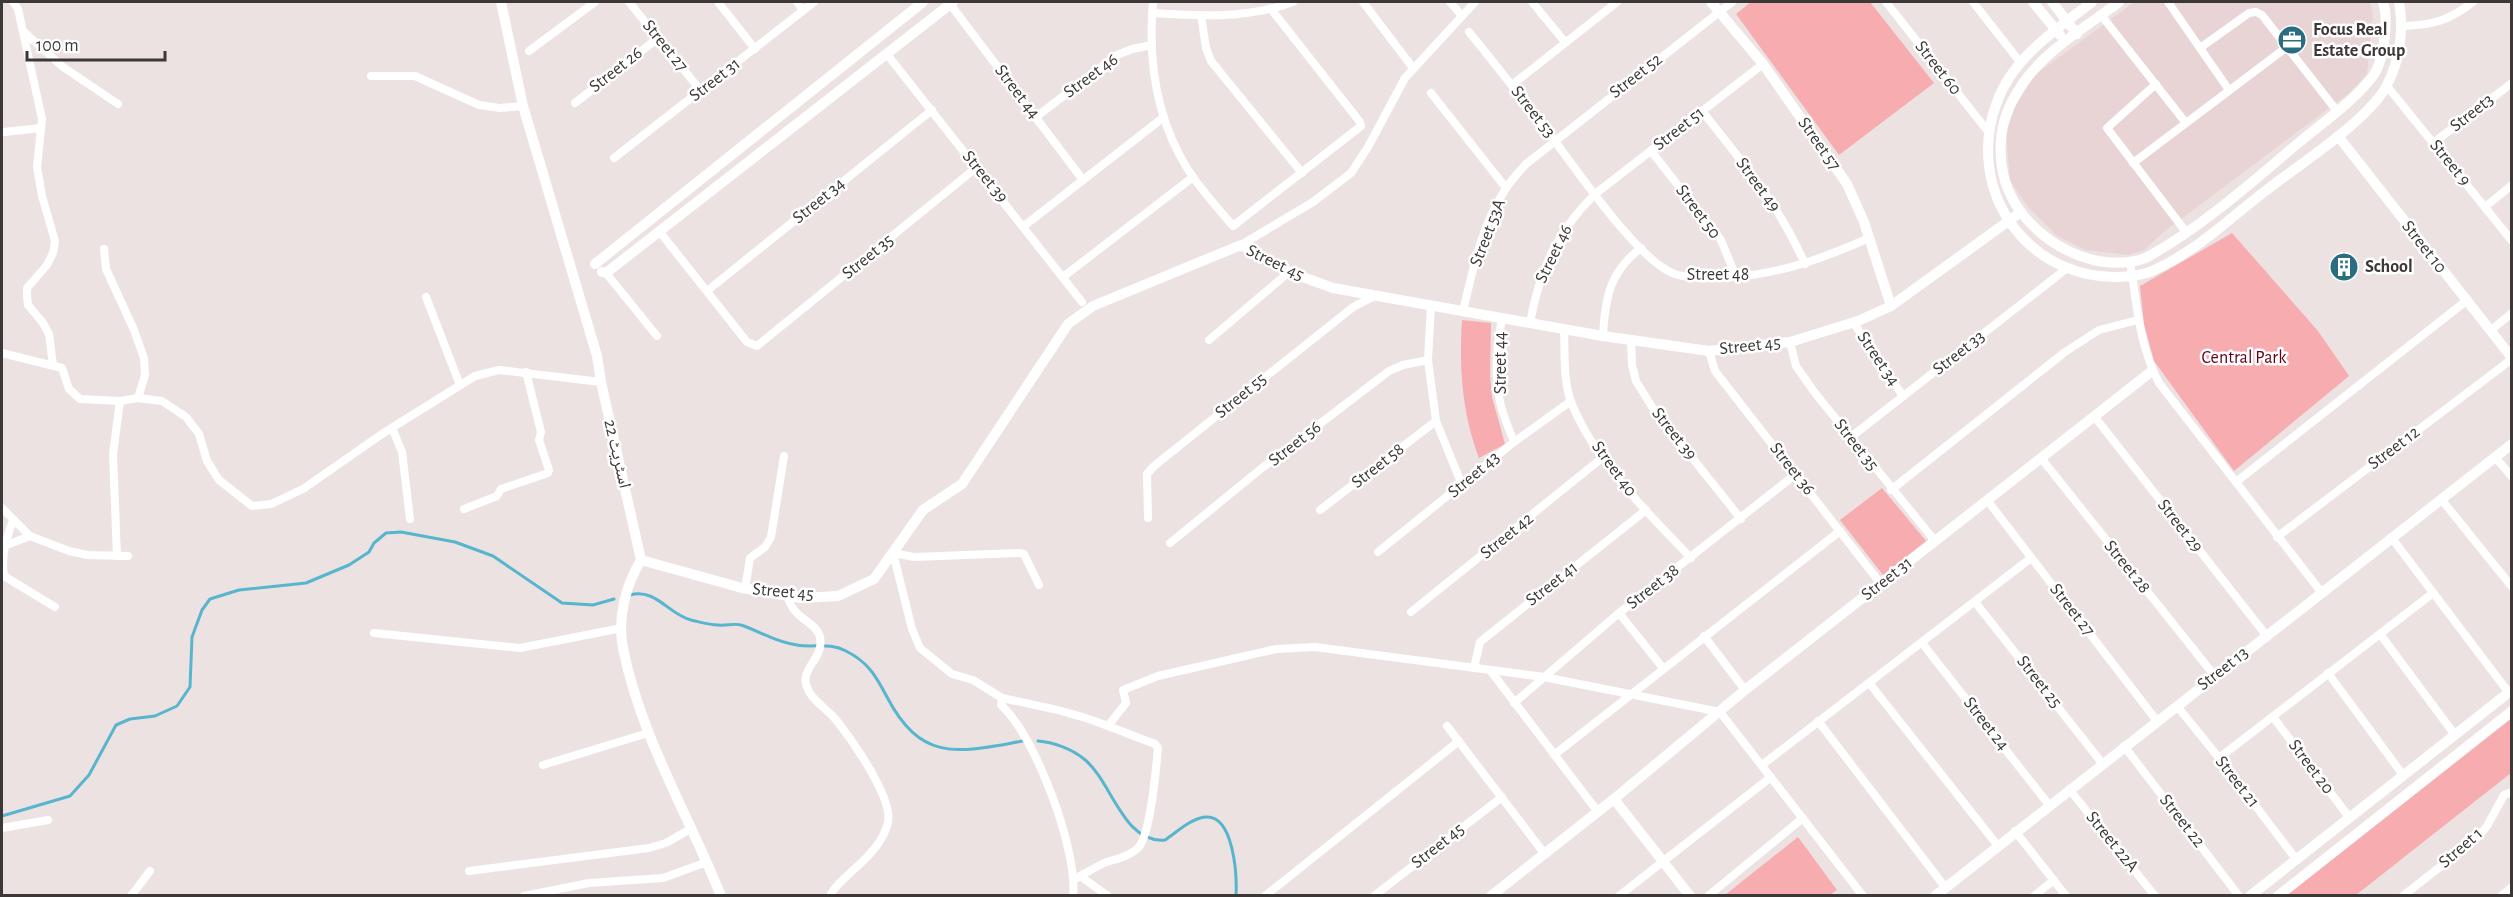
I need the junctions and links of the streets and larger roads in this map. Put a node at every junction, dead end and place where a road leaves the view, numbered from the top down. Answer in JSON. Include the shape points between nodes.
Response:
{"nodes":[{"id":1,"x":501,"y":2,"type":"edge"},
{"id":2,"x":595,"y":2,"type":"edge"},
{"id":3,"x":628,"y":2,"type":"edge"},
{"id":4,"x":718,"y":2,"type":"edge"},
{"id":5,"x":797,"y":2,"type":"edge"},
{"id":6,"x":814,"y":2,"type":"edge"},
{"id":7,"x":923,"y":2,"type":"edge"},
{"id":8,"x":1153,"y":2,"type":"edge"},
{"id":9,"x":1293,"y":2,"type":"edge"},
{"id":10,"x":1364,"y":2,"type":"edge"},
{"id":11,"x":1450,"y":2,"type":"edge"},
{"id":12,"x":1475,"y":2,"type":"edge"},
{"id":13,"x":1532,"y":2,"type":"edge"},
{"id":14,"x":1617,"y":2,"type":"edge"},
{"id":15,"x":1711,"y":2,"type":"edge"},
{"id":16,"x":1732,"y":2,"type":"edge"},
{"id":17,"x":1886,"y":2,"type":"edge"},
{"id":18,"x":1973,"y":2,"type":"edge"},
{"id":19,"x":2033,"y":2,"type":"edge"},
{"id":20,"x":2052,"y":2,"type":"edge"},
{"id":21,"x":2092,"y":2,"type":"edge"},
{"id":22,"x":2119,"y":2,"type":"edge"},
{"id":23,"x":2168,"y":2,"type":"edge"},
{"id":24,"x":2383,"y":2,"type":"edge"},
{"id":25,"x":2399,"y":2,"type":"edge"},
{"id":26,"x":2473,"y":2,"type":"edge"},
{"id":27,"x":952,"y":3,"type":"edge"},
{"id":28,"x":17,"y":4,"type":"edge"},
{"id":29,"x":1271,"y":9,"type":"junction"},
{"id":30,"x":803,"y":10,"type":"junction"},
{"id":31,"x":1719,"y":12,"type":"junction"},
{"id":32,"x":1152,"y":13,"type":"junction"},
{"id":33,"x":1201,"y":15,"type":"junction"},
{"id":34,"x":2101,"y":15,"type":"junction"},
{"id":35,"x":1462,"y":16,"type":"junction"},
{"id":36,"x":2067,"y":21,"type":"junction"},
{"id":37,"x":2402,"y":26,"type":"junction"},
{"id":38,"x":2055,"y":30,"type":"junction"},
{"id":39,"x":23,"y":31,"type":"junction"},
{"id":40,"x":1468,"y":32,"type":"dead end"},
{"id":41,"x":2077,"y":34,"type":"junction"},
{"id":42,"x":658,"y":38,"type":"junction"},
{"id":43,"x":1565,"y":42,"type":"junction"},
{"id":44,"x":2066,"y":42,"type":"junction"},
{"id":45,"x":1152,"y":45,"type":"junction"},
{"id":46,"x":2287,"y":47,"type":"junction"},
{"id":47,"x":2200,"y":48,"type":"junction"},
{"id":48,"x":755,"y":49,"type":"junction"},
{"id":49,"x":529,"y":51,"type":"dead end"},
{"id":50,"x":886,"y":53,"type":"junction"},
{"id":51,"x":2020,"y":62,"type":"junction"},
{"id":52,"x":1763,"y":64,"type":"junction"},
{"id":53,"x":1413,"y":68,"type":"junction"},
{"id":54,"x":833,"y":75,"type":"junction"},
{"id":55,"x":371,"y":76,"type":"dead end"},
{"id":56,"x":2511,"y":83,"type":"edge"},
{"id":57,"x":2156,"y":84,"type":"junction"},
{"id":58,"x":1512,"y":85,"type":"junction"},
{"id":59,"x":843,"y":86,"type":"junction"},
{"id":60,"x":2387,"y":86,"type":"junction"},
{"id":61,"x":2229,"y":90,"type":"junction"},
{"id":62,"x":701,"y":91,"type":"junction"},
{"id":63,"x":1431,"y":93,"type":"dead end"},
{"id":64,"x":575,"y":103,"type":"dead end"},
{"id":65,"x":118,"y":104,"type":"dead end"},
{"id":66,"x":523,"y":106,"type":"junction"},
{"id":67,"x":932,"y":110,"type":"junction"},
{"id":68,"x":1702,"y":111,"type":"junction"},
{"id":69,"x":2337,"y":111,"type":"junction"},
{"id":70,"x":1036,"y":117,"type":"junction"},
{"id":71,"x":1164,"y":117,"type":"junction"},
{"id":72,"x":2186,"y":123,"type":"junction"},
{"id":73,"x":41,"y":128,"type":"junction"},
{"id":74,"x":4,"y":132,"type":"dead end"},
{"id":75,"x":1990,"y":134,"type":"junction"},
{"id":76,"x":2338,"y":136,"type":"junction"},
{"id":77,"x":1554,"y":140,"type":"junction"},
{"id":78,"x":2433,"y":143,"type":"junction"},
{"id":79,"x":1651,"y":151,"type":"junction"},
{"id":80,"x":614,"y":158,"type":"dead end"},
{"id":81,"x":2133,"y":163,"type":"junction"},
{"id":82,"x":978,"y":167,"type":"junction"},
{"id":83,"x":1302,"y":173,"type":"junction"},
{"id":84,"x":1193,"y":177,"type":"junction"},
{"id":85,"x":2257,"y":178,"type":"junction"},
{"id":86,"x":1083,"y":180,"type":"junction"},
{"id":87,"x":2511,"y":186,"type":"edge"},
{"id":88,"x":1506,"y":188,"type":"junction"},
{"id":89,"x":2267,"y":189,"type":"junction"},
{"id":90,"x":1595,"y":194,"type":"junction"},
{"id":91,"x":2485,"y":207,"type":"junction"},
{"id":92,"x":2021,"y":212,"type":"junction"},
{"id":93,"x":2009,"y":222,"type":"junction"},
{"id":94,"x":1024,"y":226,"type":"junction"},
{"id":95,"x":659,"y":231,"type":"junction"},
{"id":96,"x":2187,"y":232,"type":"junction"},
{"id":97,"x":1869,"y":238,"type":"junction"},
{"id":98,"x":2511,"y":241,"type":"edge"},
{"id":99,"x":1241,"y":245,"type":"junction"},
{"id":100,"x":1641,"y":248,"type":"junction"},
{"id":101,"x":104,"y":249,"type":"dead end"},
{"id":102,"x":2130,"y":262,"type":"junction"},
{"id":103,"x":1805,"y":264,"type":"junction"},
{"id":104,"x":2066,"y":269,"type":"junction"},
{"id":105,"x":601,"y":270,"type":"junction"},
{"id":106,"x":1289,"y":272,"type":"junction"},
{"id":107,"x":2132,"y":276,"type":"junction"},
{"id":108,"x":1063,"y":277,"type":"junction"},
{"id":109,"x":1736,"y":277,"type":"junction"},
{"id":110,"x":707,"y":291,"type":"junction"},
{"id":111,"x":426,"y":297,"type":"dead end"},
{"id":112,"x":1373,"y":297,"type":"junction"},
{"id":113,"x":2466,"y":301,"type":"junction"},
{"id":114,"x":1082,"y":302,"type":"dead end"},
{"id":115,"x":1431,"y":305,"type":"junction"},
{"id":116,"x":1891,"y":306,"type":"junction"},
{"id":117,"x":1463,"y":311,"type":"junction"},
{"id":118,"x":2511,"y":314,"type":"edge"},
{"id":119,"x":1502,"y":318,"type":"junction"},
{"id":120,"x":2138,"y":320,"type":"junction"},
{"id":121,"x":1853,"y":322,"type":"junction"},
{"id":122,"x":1530,"y":323,"type":"junction"},
{"id":123,"x":1564,"y":329,"type":"junction"},
{"id":124,"x":2492,"y":330,"type":"junction"},
{"id":125,"x":657,"y":336,"type":"dead end"},
{"id":126,"x":1603,"y":336,"type":"junction"},
{"id":127,"x":1209,"y":340,"type":"dead end"},
{"id":128,"x":1631,"y":340,"type":"junction"},
{"id":129,"x":1790,"y":342,"type":"junction"},
{"id":130,"x":1709,"y":351,"type":"junction"},
{"id":131,"x":2,"y":353,"type":"edge"},
{"id":132,"x":2511,"y":359,"type":"edge"},
{"id":133,"x":1428,"y":360,"type":"junction"},
{"id":134,"x":52,"y":365,"type":"junction"},
{"id":135,"x":2152,"y":371,"type":"junction"},
{"id":136,"x":526,"y":372,"type":"junction"},
{"id":137,"x":601,"y":382,"type":"junction"},
{"id":138,"x":460,"y":385,"type":"junction"},
{"id":139,"x":1904,"y":396,"type":"junction"},
{"id":140,"x":138,"y":398,"type":"junction"},
{"id":141,"x":1571,"y":400,"type":"junction"},
{"id":142,"x":120,"y":401,"type":"junction"},
{"id":143,"x":2094,"y":416,"type":"junction"},
{"id":144,"x":1436,"y":421,"type":"junction"},
{"id":145,"x":392,"y":428,"type":"junction"},
{"id":146,"x":1851,"y":437,"type":"junction"},
{"id":147,"x":1514,"y":442,"type":"junction"},
{"id":148,"x":2511,"y":444,"type":"edge"},
{"id":149,"x":784,"y":456,"type":"dead end"},
{"id":150,"x":2495,"y":457,"type":"junction"},
{"id":151,"x":1602,"y":458,"type":"junction"},
{"id":152,"x":2041,"y":458,"type":"junction"},
{"id":153,"x":1796,"y":474,"type":"junction"},
{"id":154,"x":2511,"y":477,"type":"edge"},
{"id":155,"x":2236,"y":482,"type":"junction"},
{"id":156,"x":1462,"y":485,"type":"junction"},
{"id":157,"x":1891,"y":490,"type":"junction"},
{"id":158,"x":2441,"y":499,"type":"junction"},
{"id":159,"x":1987,"y":500,"type":"junction"},
{"id":160,"x":2,"y":508,"type":"edge"},
{"id":161,"x":464,"y":509,"type":"dead end"},
{"id":162,"x":1320,"y":510,"type":"dead end"},
{"id":163,"x":1646,"y":510,"type":"junction"},
{"id":164,"x":1148,"y":518,"type":"dead end"},
{"id":165,"x":410,"y":519,"type":"dead end"},
{"id":166,"x":1741,"y":519,"type":"junction"},
{"id":167,"x":13,"y":520,"type":"junction"},
{"id":168,"x":1840,"y":531,"type":"junction"},
{"id":169,"x":30,"y":536,"type":"junction"},
{"id":170,"x":2277,"y":537,"type":"junction"},
{"id":171,"x":2391,"y":537,"type":"junction"},
{"id":172,"x":1935,"y":541,"type":"junction"},
{"id":173,"x":1170,"y":543,"type":"dead end"},
{"id":174,"x":4,"y":546,"type":"junction"},
{"id":175,"x":1378,"y":552,"type":"dead end"},
{"id":176,"x":893,"y":553,"type":"junction"},
{"id":177,"x":117,"y":556,"type":"junction"},
{"id":178,"x":128,"y":556,"type":"dead end"},
{"id":179,"x":1691,"y":558,"type":"junction"},
{"id":180,"x":2031,"y":558,"type":"junction"},
{"id":181,"x":641,"y":560,"type":"junction"},
{"id":182,"x":1881,"y":584,"type":"junction"},
{"id":183,"x":1039,"y":585,"type":"dead end"},
{"id":184,"x":2511,"y":587,"type":"edge"},
{"id":185,"x":746,"y":589,"type":"junction"},
{"id":186,"x":2322,"y":593,"type":"junction"},
{"id":187,"x":2433,"y":593,"type":"junction"},
{"id":188,"x":787,"y":595,"type":"junction"},
{"id":189,"x":1975,"y":602,"type":"junction"},
{"id":190,"x":55,"y":607,"type":"dead end"},
{"id":191,"x":1411,"y":612,"type":"dead end"},
{"id":192,"x":1619,"y":614,"type":"junction"},
{"id":193,"x":622,"y":628,"type":"junction"},
{"id":194,"x":374,"y":633,"type":"dead end"},
{"id":195,"x":2380,"y":634,"type":"junction"},
{"id":196,"x":2266,"y":635,"type":"junction"},
{"id":197,"x":1704,"y":636,"type":"junction"},
{"id":198,"x":1922,"y":643,"type":"junction"},
{"id":199,"x":1474,"y":668,"type":"junction"},
{"id":200,"x":1663,"y":668,"type":"junction"},
{"id":201,"x":1490,"y":670,"type":"junction"},
{"id":202,"x":2328,"y":674,"type":"junction"},
{"id":203,"x":2214,"y":675,"type":"junction"},
{"id":204,"x":1544,"y":677,"type":"junction"},
{"id":205,"x":1870,"y":684,"type":"junction"},
{"id":206,"x":1745,"y":690,"type":"junction"},
{"id":207,"x":2510,"y":692,"type":"edge"},
{"id":208,"x":1630,"y":693,"type":"junction"},
{"id":209,"x":1002,"y":698,"type":"junction"},
{"id":210,"x":1514,"y":703,"type":"junction"},
{"id":211,"x":2177,"y":706,"type":"junction"},
{"id":212,"x":2511,"y":711,"type":"edge"},
{"id":213,"x":1720,"y":712,"type":"junction"},
{"id":214,"x":2484,"y":712,"type":"junction"},
{"id":215,"x":2273,"y":717,"type":"junction"},
{"id":216,"x":1818,"y":721,"type":"junction"},
{"id":217,"x":2157,"y":721,"type":"junction"},
{"id":218,"x":1108,"y":726,"type":"junction"},
{"id":219,"x":1447,"y":726,"type":"dead end"},
{"id":220,"x":2492,"y":726,"type":"junction"},
{"id":221,"x":648,"y":733,"type":"junction"},
{"id":222,"x":2455,"y":735,"type":"junction"},
{"id":223,"x":1459,"y":741,"type":"junction"},
{"id":224,"x":2124,"y":746,"type":"junction"},
{"id":225,"x":1554,"y":755,"type":"junction"},
{"id":226,"x":2219,"y":758,"type":"junction"},
{"id":227,"x":2102,"y":763,"type":"junction"},
{"id":228,"x":543,"y":765,"type":"dead end"},
{"id":229,"x":1762,"y":765,"type":"junction"},
{"id":230,"x":2403,"y":775,"type":"junction"},
{"id":231,"x":1771,"y":777,"type":"junction"},
{"id":232,"x":2069,"y":789,"type":"junction"},
{"id":233,"x":2510,"y":792,"type":"edge"},
{"id":234,"x":1502,"y":797,"type":"junction"},
{"id":235,"x":1614,"y":799,"type":"junction"},
{"id":236,"x":2049,"y":805,"type":"junction"},
{"id":237,"x":1598,"y":812,"type":"junction"},
{"id":238,"x":2349,"y":817,"type":"junction"},
{"id":239,"x":1803,"y":818,"type":"junction"},
{"id":240,"x":48,"y":820,"type":"dead end"},
{"id":241,"x":2,"y":828,"type":"edge"},
{"id":242,"x":692,"y":828,"type":"junction"},
{"id":243,"x":2016,"y":831,"type":"junction"},
{"id":244,"x":1998,"y":846,"type":"junction"},
{"id":245,"x":1545,"y":853,"type":"junction"},
{"id":246,"x":2296,"y":859,"type":"junction"},
{"id":247,"x":1664,"y":861,"type":"junction"},
{"id":248,"x":707,"y":862,"type":"junction"},
{"id":249,"x":150,"y":871,"type":"dead end"},
{"id":250,"x":469,"y":871,"type":"dead end"},
{"id":251,"x":1077,"y":878,"type":"junction"},
{"id":252,"x":2054,"y":880,"type":"junction"},
{"id":253,"x":2268,"y":882,"type":"junction"},
{"id":254,"x":1945,"y":887,"type":"junction"},
{"id":255,"x":2511,"y":887,"type":"edge"},
{"id":256,"x":1277,"y":892,"type":"edge"},
{"id":257,"x":131,"y":896,"type":"edge"},
{"id":258,"x":524,"y":896,"type":"edge"},
{"id":259,"x":721,"y":896,"type":"edge"},
{"id":260,"x":830,"y":896,"type":"edge"},
{"id":261,"x":1073,"y":896,"type":"edge"},
{"id":262,"x":1108,"y":896,"type":"edge"},
{"id":263,"x":1265,"y":896,"type":"edge"},
{"id":264,"x":1374,"y":896,"type":"edge"},
{"id":265,"x":1491,"y":896,"type":"edge"},
{"id":266,"x":1619,"y":896,"type":"edge"},
{"id":267,"x":1690,"y":896,"type":"edge"},
{"id":268,"x":1708,"y":896,"type":"edge"},
{"id":269,"x":1863,"y":896,"type":"edge"},
{"id":270,"x":1935,"y":896,"type":"edge"},
{"id":271,"x":2034,"y":896,"type":"edge"},
{"id":272,"x":2066,"y":896,"type":"edge"},
{"id":273,"x":2155,"y":896,"type":"edge"},
{"id":274,"x":2239,"y":896,"type":"edge"},
{"id":275,"x":2250,"y":896,"type":"edge"},
{"id":276,"x":2278,"y":896,"type":"edge"},
{"id":277,"x":2403,"y":896,"type":"edge"},
{"id":278,"x":2501,"y":896,"type":"edge"}],
"edges":[{"from":1,"to":66,"type":"street","name":"اسٹریٹ 22"},
{"from":2,"to":49,"type":"street"},
{"from":3,"to":42,"type":"street","name":"Street 27"},
{"from":4,"to":48,"type":"street"},
{"from":5,"to":30,"type":"street"},
{"from":6,"to":30,"type":"street","name":"Street 31"},
{"from":7,"to":54,"type":"street"},
{"from":8,"to":32,"type":"street","name":"Street 45"},
{"from":9,"to":29,"type":"street"},
{"from":10,"to":53,"type":"street"},
{"from":11,"to":35,"type":"street"},
{"from":12,"to":35,"type":"street"},
{"from":13,"to":43,"type":"street"},
{"from":14,"to":43,"type":"street"},
{"from":15,"to":31,"type":"street","name":"Street 57"},
{"from":16,"to":31,"type":"street"},
{"from":17,"to":75,"type":"street","name":"Street 60"},
{"from":18,"to":51,"type":"street"},
{"from":19,"to":38,"type":"street"},
{"from":20,"to":36,"type":"street"},
{"from":21,"to":36,"type":"street"},
{"from":22,"to":34,"type":"street"},
{"from":23,"to":47,"type":"street"},
{"from":24,"to":69,"type":"street","via":[[2385,35],[2374,75]]},
{"from":25,"to":37,"type":"street"},
{"from":26,"to":37,"type":"street","via":[[2440,22]]},
{"from":27,"to":50,"type":"street"},
{"from":27,"to":70,"type":"street","name":"Street 44"},
{"from":28,"to":39,"type":"street"},
{"from":29,"to":33,"type":"street"},
{"from":29,"to":83,"type":"street","name":"Street 45","via":[[1361,126]]},
{"from":30,"to":48,"type":"street","name":"Street 31"},
{"from":31,"to":52,"type":"street","name":"Street 57"},
{"from":31,"to":77,"type":"street","name":"Street 52"},
{"from":32,"to":33,"type":"street"},
{"from":32,"to":45,"type":"street","name":"Street 45"},
{"from":33,"to":83,"type":"street","via":[[1211,61]]},
{"from":34,"to":41,"type":"street"},
{"from":34,"to":57,"type":"street"},
{"from":35,"to":53,"type":"street"},
{"from":36,"to":38,"type":"street"},
{"from":36,"to":41,"type":"street"},
{"from":37,"to":60,"type":"street"},
{"from":38,"to":44,"type":"street"},
{"from":38,"to":51,"type":"street"},
{"from":39,"to":65,"type":"street","via":[[63,67]]},
{"from":39,"to":73,"type":"street"},
{"from":40,"to":58,"type":"street","name":"Street 53"},
{"from":41,"to":44,"type":"street"},
{"from":42,"to":62,"type":"street","name":"Street 27"},
{"from":42,"to":64,"type":"street","name":"Street 26"},
{"from":43,"to":58,"type":"street"},
{"from":44,"to":92,"type":"street","via":[[2032,70],[2006,114],[2000,145],[2003,176]]},
{"from":45,"to":70,"type":"street","name":"Street 46","via":[[1117,55]]},
{"from":45,"to":71,"type":"street","name":"Street 45","via":[[1153,72]]},
{"from":46,"to":47,"type":"street","via":[[2256,12]]},
{"from":46,"to":61,"type":"street"},
{"from":46,"to":69,"type":"street"},
{"from":47,"to":61,"type":"street"},
{"from":48,"to":62,"type":"street","name":"Street 31"},
{"from":50,"to":59,"type":"street"},
{"from":50,"to":67,"type":"street","name":"Street 39"},
{"from":51,"to":75,"type":"street","via":[[1996,103]]},
{"from":52,"to":68,"type":"street","name":"Street 51"},
{"from":52,"to":97,"type":"street","name":"Street 57","via":[[1848,184]]},
{"from":53,"to":99,"type":"street","via":[[1351,172],[1313,202]]},
{"from":54,"to":59,"type":"street"},
{"from":54,"to":105,"type":"street"},
{"from":55,"to":66,"type":"street","via":[[415,76],[479,105]]},
{"from":56,"to":78,"type":"street","name":"Street3"},
{"from":57,"to":72,"type":"street"},
{"from":57,"to":81,"type":"street","via":[[2107,128]]},
{"from":58,"to":77,"type":"street","name":"Street 53"},
{"from":59,"to":95,"type":"street"},
{"from":60,"to":76,"type":"street"},
{"from":60,"to":78,"type":"street","name":"Street 9"},
{"from":61,"to":72,"type":"street"},
{"from":62,"to":80,"type":"street","name":"Street 31"},
{"from":63,"to":88,"type":"street"},
{"from":66,"to":137,"type":"street","name":"اسٹریٹ 22","via":[[597,356]]},
{"from":67,"to":82,"type":"street","name":"Street 39"},
{"from":67,"to":110,"type":"street","name":"Street 34"},
{"from":68,"to":79,"type":"street","name":"Street 51"},
{"from":68,"to":103,"type":"street","name":"Street 49","via":[[1768,194],[1790,229]]},
{"from":69,"to":85,"type":"street"},
{"from":70,"to":86,"type":"street","name":"Street 44"},
{"from":71,"to":84,"type":"street","name":"Street 45"},
{"from":71,"to":86,"type":"street"},
{"from":72,"to":81,"type":"street"},
{"from":73,"to":74,"type":"street"},
{"from":73,"to":134,"type":"street","via":[[38,167],[55,241],[47,265],[27,288],[27,296],[28,305],[49,334]]},
{"from":75,"to":93,"type":"street","via":[[1988,168],[1995,197]]},
{"from":76,"to":89,"type":"street"},
{"from":76,"to":113,"type":"street","name":"Street 10"},
{"from":77,"to":88,"type":"street","name":"Street 53A"},
{"from":77,"to":90,"type":"street","name":"Street 53"},
{"from":78,"to":91,"type":"street","name":"Street 9"},
{"from":79,"to":90,"type":"street","name":"Street 51"},
{"from":79,"to":109,"type":"street","name":"Street 50","via":[[1720,240]]},
{"from":81,"to":96,"type":"street"},
{"from":82,"to":94,"type":"street","name":"Street 39"},
{"from":82,"to":110,"type":"street","name":"Street 35","via":[[757,346],[747,342]]},
{"from":83,"to":84,"type":"street","name":"Street 45","via":[[1233,226]]},
{"from":84,"to":108,"type":"street"},
{"from":85,"to":89,"type":"street"},
{"from":85,"to":96,"type":"street"},
{"from":86,"to":94,"type":"street"},
{"from":87,"to":91,"type":"street"},
{"from":88,"to":117,"type":"street","name":"Street 53A","via":[[1479,245]]},
{"from":89,"to":107,"type":"street","via":[[2196,245],[2154,271]]},
{"from":90,"to":100,"type":"street","name":"Street 48"},
{"from":90,"to":122,"type":"street","name":"Street 46","via":[[1557,241],[1541,274]]},
{"from":91,"to":98,"type":"street","name":"Street 9"},
{"from":92,"to":93,"type":"street","name":"Street 45"},
{"from":92,"to":102,"type":"street","via":[[2040,232],[2071,253],[2105,262]]},
{"from":93,"to":104,"type":"street","via":[[2036,250]]},
{"from":93,"to":116,"type":"street","name":"Street 45"},
{"from":94,"to":108,"type":"street","name":"Street 39"},
{"from":95,"to":105,"type":"street"},
{"from":95,"to":110,"type":"street"},
{"from":96,"to":102,"type":"street","via":[[2149,257]]},
{"from":97,"to":103,"type":"street","name":"Street 48"},
{"from":97,"to":116,"type":"street","name":"Street 57"},
{"from":99,"to":106,"type":"street","name":"Street 45"},
{"from":99,"to":176,"type":"street","name":"Street 45","via":[[1094,306],[1068,324],[962,484],[923,510]]},
{"from":100,"to":109,"type":"street","name":"Street 48","via":[[1654,262],[1676,274],[1694,278]]},
{"from":100,"to":126,"type":"street","via":[[1618,270],[1605,304]]},
{"from":101,"to":140,"type":"street","via":[[106,269],[144,358],[145,375]]},
{"from":102,"to":107,"type":"street"},
{"from":103,"to":109,"type":"street","name":"Street 48"},
{"from":104,"to":107,"type":"street","via":[[2094,275]]},
{"from":104,"to":139,"type":"street","name":"Street 33"},
{"from":105,"to":125,"type":"street"},
{"from":106,"to":112,"type":"street","name":"Street 45"},
{"from":106,"to":127,"type":"street"},
{"from":107,"to":120,"type":"street"},
{"from":108,"to":114,"type":"street","name":"Street 39"},
{"from":111,"to":138,"type":"street"},
{"from":112,"to":115,"type":"street","name":"Street 45"},
{"from":112,"to":164,"type":"street","name":"Street 55","via":[[1353,307],[1154,466],[1147,474]]},
{"from":113,"to":124,"type":"street","name":"Street 10"},
{"from":113,"to":155,"type":"street"},
{"from":115,"to":117,"type":"street","name":"Street 45"},
{"from":115,"to":133,"type":"street"},
{"from":116,"to":121,"type":"street","name":"Street 45"},
{"from":117,"to":119,"type":"street","name":"Street 45"},
{"from":118,"to":124,"type":"street"},
{"from":119,"to":122,"type":"street","name":"Street 45"},
{"from":119,"to":147,"type":"street","name":"Street 44","via":[[1497,373],[1500,402]]},
{"from":120,"to":135,"type":"street"},
{"from":120,"to":157,"type":"street","via":[[2099,330],[2065,352]]},
{"from":121,"to":129,"type":"street","name":"Street 45"},
{"from":121,"to":139,"type":"street","name":"Street 34"},
{"from":122,"to":123,"type":"street","name":"Street 45"},
{"from":123,"to":126,"type":"street","name":"Street 45"},
{"from":123,"to":141,"type":"street","name":"Street 40","via":[[1565,370]]},
{"from":124,"to":132,"type":"street","name":"Street 10"},
{"from":126,"to":128,"type":"street","name":"Street 45"},
{"from":128,"to":130,"type":"street","name":"Street 45"},
{"from":128,"to":166,"type":"street","name":"Street 39","via":[[1636,381],[1654,410]]},
{"from":129,"to":130,"type":"street","name":"Street 45"},
{"from":129,"to":146,"type":"street","name":"Street 35","via":[[1796,366]]},
{"from":130,"to":153,"type":"street","name":"Street 36","via":[[1715,370]]},
{"from":131,"to":134,"type":"street"},
{"from":132,"to":170,"type":"street","name":"Street 12"},
{"from":133,"to":144,"type":"street"},
{"from":133,"to":173,"type":"street","name":"Street 56","via":[[1389,371]]},
{"from":134,"to":142,"type":"street","via":[[62,368],[69,388],[80,399]]},
{"from":135,"to":143,"type":"street","name":"Street 31"},
{"from":135,"to":155,"type":"street"},
{"from":136,"to":137,"type":"street"},
{"from":136,"to":138,"type":"street","via":[[490,372]]},
{"from":136,"to":161,"type":"street","via":[[548,473],[501,489],[497,496]]},
{"from":137,"to":181,"type":"street","name":"اسٹریٹ 22"},
{"from":138,"to":145,"type":"street"},
{"from":139,"to":146,"type":"street","name":"Street 33"},
{"from":140,"to":142,"type":"street"},
{"from":140,"to":145,"type":"street","via":[[162,401],[186,417],[199,434],[207,461],[219,480],[252,506],[270,504],[303,489]]},
{"from":141,"to":147,"type":"street","name":"Street 43"},
{"from":141,"to":151,"type":"street","name":"Street 40"},
{"from":142,"to":177,"type":"street","via":[[113,454]]},
{"from":143,"to":152,"type":"street","name":"Street 31"},
{"from":143,"to":196,"type":"street","name":"Street 29"},
{"from":144,"to":156,"type":"street"},
{"from":144,"to":162,"type":"street","name":"Street 58"},
{"from":145,"to":165,"type":"street","via":[[402,452]]},
{"from":146,"to":157,"type":"street","name":"Street 35"},
{"from":147,"to":156,"type":"street","name":"Street 43"},
{"from":148,"to":150,"type":"street","name":"Street 13"},
{"from":149,"to":185,"type":"street","via":[[771,537],[750,558]]},
{"from":150,"to":154,"type":"street"},
{"from":150,"to":158,"type":"street","name":"Street 13"},
{"from":151,"to":163,"type":"street","name":"Street 40"},
{"from":151,"to":191,"type":"street","name":"Street 42"},
{"from":152,"to":159,"type":"street","name":"Street 31"},
{"from":152,"to":203,"type":"street","name":"Street 28"},
{"from":153,"to":166,"type":"street","name":"Street 38"},
{"from":153,"to":168,"type":"street","name":"Street 36"},
{"from":155,"to":170,"type":"street"},
{"from":156,"to":175,"type":"street","name":"Street 43"},
{"from":157,"to":172,"type":"street","name":"Street 35"},
{"from":158,"to":171,"type":"street","name":"Street 13"},
{"from":158,"to":184,"type":"street"},
{"from":159,"to":172,"type":"street","name":"Street 31"},
{"from":159,"to":180,"type":"street","name":"Street 27"},
{"from":160,"to":167,"type":"street"},
{"from":163,"to":179,"type":"street","name":"Street 40"},
{"from":163,"to":199,"type":"street","name":"Street 41","via":[[1480,642]]},
{"from":166,"to":179,"type":"street","name":"Street 38"},
{"from":167,"to":169,"type":"street"},
{"from":167,"to":174,"type":"street"},
{"from":168,"to":182,"type":"street","name":"Street 36"},
{"from":168,"to":197,"type":"street"},
{"from":169,"to":174,"type":"street"},
{"from":169,"to":177,"type":"street","via":[[87,555]]},
{"from":170,"to":186,"type":"street"},
{"from":171,"to":186,"type":"street","name":"Street 13"},
{"from":171,"to":187,"type":"street"},
{"from":172,"to":182,"type":"street","name":"Street 31"},
{"from":174,"to":190,"type":"street","via":[[4,576]]},
{"from":176,"to":183,"type":"street","via":[[914,557],[1024,554]]},
{"from":176,"to":188,"type":"street","name":"Street 45","via":[[874,579],[838,596]]},
{"from":176,"to":209,"type":"street","via":[[920,648],[952,674],[973,680]]},
{"from":177,"to":178,"type":"street"},
{"from":179,"to":192,"type":"street","name":"Street 38"},
{"from":180,"to":189,"type":"street"},
{"from":180,"to":217,"type":"street","name":"Street 27"},
{"from":181,"to":185,"type":"street","name":"Street 45"},
{"from":181,"to":193,"type":"street","via":[[630,579]]},
{"from":182,"to":206,"type":"street","name":"Street 31"},
{"from":185,"to":188,"type":"street","name":"Street 45"},
{"from":186,"to":196,"type":"street","name":"Street 13"},
{"from":187,"to":195,"type":"street"},
{"from":187,"to":207,"type":"street"},
{"from":188,"to":260,"type":"street","via":[[793,610],[820,638],[819,650],[806,672],[806,687],[838,723],[880,790],[888,811],[879,846]]},
{"from":189,"to":198,"type":"street"},
{"from":189,"to":227,"type":"street","name":"Street 25"},
{"from":192,"to":200,"type":"street"},
{"from":192,"to":204,"type":"street","name":"Street 38"},
{"from":193,"to":194,"type":"street","via":[[520,648]]},
{"from":193,"to":221,"type":"street","via":[[623,647]]},
{"from":195,"to":202,"type":"street"},
{"from":195,"to":222,"type":"street"},
{"from":196,"to":203,"type":"street","name":"Street 13"},
{"from":197,"to":200,"type":"street"},
{"from":197,"to":206,"type":"street"},
{"from":198,"to":205,"type":"street"},
{"from":198,"to":236,"type":"street","name":"Street 24"},
{"from":199,"to":201,"type":"street"},
{"from":199,"to":218,"type":"street","via":[[1315,647],[1276,649],[1128,686],[1123,690],[1126,703]]},
{"from":200,"to":208,"type":"street"},
{"from":201,"to":204,"type":"street"},
{"from":201,"to":210,"type":"street"},
{"from":202,"to":215,"type":"street"},
{"from":202,"to":230,"type":"street"},
{"from":203,"to":211,"type":"street","name":"Street 13"},
{"from":204,"to":208,"type":"street"},
{"from":204,"to":210,"type":"street","name":"Street 38"},
{"from":205,"to":216,"type":"street"},
{"from":205,"to":244,"type":"street"},
{"from":206,"to":213,"type":"street","name":"Street 31"},
{"from":207,"to":214,"type":"street"},
{"from":208,"to":213,"type":"street"},
{"from":208,"to":225,"type":"street"},
{"from":209,"to":218,"type":"street","via":[[1051,707]]},
{"from":209,"to":251,"type":"street","via":[[1001,705],[1016,721],[1034,753],[1064,828]]},
{"from":210,"to":225,"type":"street"},
{"from":211,"to":217,"type":"street","name":"Street 13"},
{"from":211,"to":226,"type":"street","name":"Street 21"},
{"from":212,"to":220,"type":"street"},
{"from":213,"to":229,"type":"street"},
{"from":213,"to":235,"type":"street","name":"Street 31"},
{"from":214,"to":220,"type":"street"},
{"from":214,"to":222,"type":"street"},
{"from":215,"to":226,"type":"street"},
{"from":215,"to":238,"type":"street","name":"Street 20"},
{"from":216,"to":229,"type":"street"},
{"from":216,"to":254,"type":"street"},
{"from":217,"to":224,"type":"street","name":"Street 13"},
{"from":218,"to":251,"type":"street","via":[[1158,748],[1148,824],[1139,848]]},
{"from":219,"to":223,"type":"street"},
{"from":220,"to":276,"type":"street"},
{"from":221,"to":228,"type":"street"},
{"from":221,"to":242,"type":"street"},
{"from":222,"to":230,"type":"street"},
{"from":223,"to":234,"type":"street"},
{"from":223,"to":256,"type":"street"},
{"from":224,"to":227,"type":"street","name":"Street 13"},
{"from":224,"to":274,"type":"street","name":"Street 22"},
{"from":225,"to":237,"type":"street"},
{"from":226,"to":246,"type":"street","name":"Street 21"},
{"from":227,"to":232,"type":"street","name":"Street 13"},
{"from":229,"to":231,"type":"street"},
{"from":230,"to":238,"type":"street"},
{"from":231,"to":239,"type":"street"},
{"from":231,"to":247,"type":"street"},
{"from":232,"to":236,"type":"street","name":"Street 13"},
{"from":232,"to":273,"type":"street","name":"Street 22A"},
{"from":233,"to":277,"type":"street","name":"Street 1","via":[[2504,795],[2478,837]]},
{"from":234,"to":245,"type":"street"},
{"from":234,"to":264,"type":"street","name":"Street 45"},
{"from":235,"to":237,"type":"street"},
{"from":235,"to":247,"type":"street"},
{"from":236,"to":243,"type":"street","name":"Street 13"},
{"from":237,"to":245,"type":"street"},
{"from":238,"to":246,"type":"street"},
{"from":239,"to":268,"type":"street"},
{"from":239,"to":269,"type":"street"},
{"from":240,"to":241,"type":"street"},
{"from":242,"to":248,"type":"street"},
{"from":242,"to":250,"type":"street","via":[[649,848]]},
{"from":243,"to":244,"type":"street","name":"Street 13"},
{"from":243,"to":252,"type":"street"},
{"from":244,"to":254,"type":"street","name":"Street 13"},
{"from":245,"to":265,"type":"street"},
{"from":246,"to":253,"type":"street"},
{"from":247,"to":266,"type":"street"},
{"from":247,"to":267,"type":"street"},
{"from":248,"to":258,"type":"street","via":[[663,878],[589,883]]},
{"from":248,"to":259,"type":"street"},
{"from":249,"to":257,"type":"street"},
{"from":251,"to":261,"type":"street"},
{"from":251,"to":262,"type":"street"},
{"from":252,"to":271,"type":"street"},
{"from":252,"to":272,"type":"street"},
{"from":253,"to":275,"type":"street"},
{"from":253,"to":276,"type":"street"},
{"from":254,"to":270,"type":"street","name":"Street 13"},
{"from":255,"to":278,"type":"street"},
{"from":256,"to":263,"type":"street"}]}
